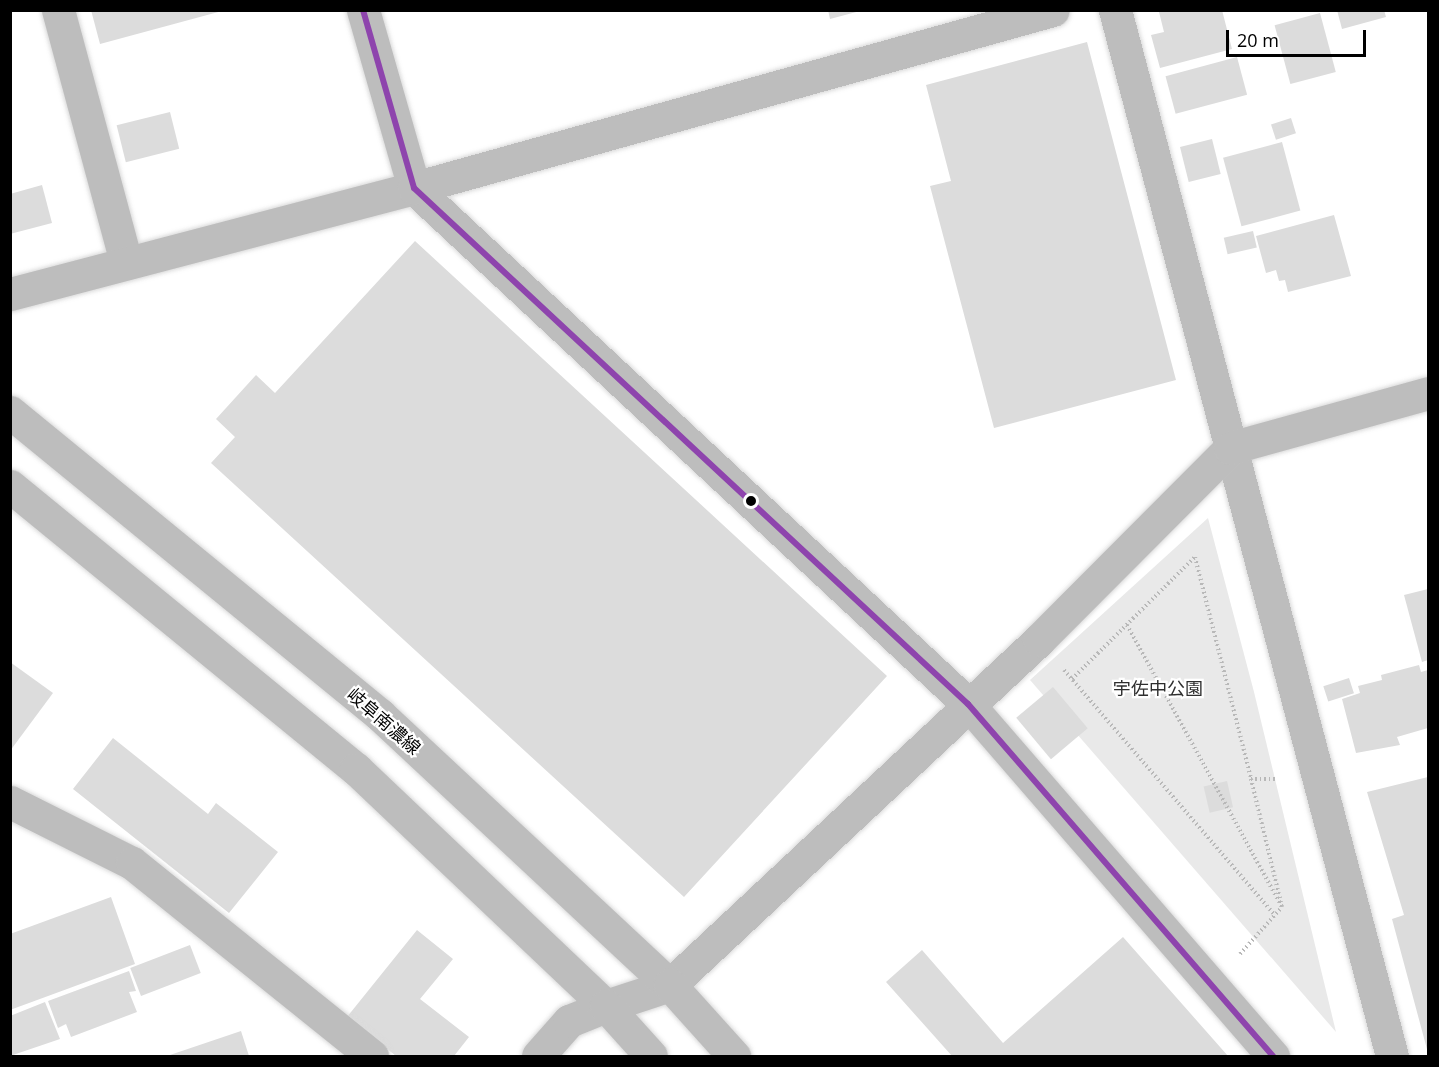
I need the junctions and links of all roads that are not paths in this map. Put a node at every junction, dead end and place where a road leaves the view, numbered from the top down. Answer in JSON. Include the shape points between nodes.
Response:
{"nodes":[{"id":1,"x":58,"y":10,"type":"edge"},
{"id":2,"x":363,"y":10,"type":"edge"},
{"id":3,"x":1053,"y":10,"type":"edge"},
{"id":4,"x":1115,"y":10,"type":"edge"},
{"id":5,"x":414,"y":188,"type":"junction"},
{"id":6,"x":126,"y":262,"type":"junction"},
{"id":7,"x":10,"y":294,"type":"edge"},
{"id":8,"x":1428,"y":393,"type":"edge"},
{"id":9,"x":10,"y":412,"type":"edge"},
{"id":10,"x":1230,"y":448,"type":"junction"},
{"id":11,"x":10,"y":486,"type":"edge"},
{"id":12,"x":968,"y":704,"type":"junction"},
{"id":13,"x":10,"y":802,"type":"edge"},
{"id":14,"x":670,"y":985,"type":"junction"},
{"id":15,"x":606,"y":1006,"type":"junction"},
{"id":16,"x":372,"y":1056,"type":"edge"},
{"id":17,"x":538,"y":1056,"type":"edge"},
{"id":18,"x":651,"y":1056,"type":"edge"},
{"id":19,"x":734,"y":1056,"type":"edge"},
{"id":20,"x":1273,"y":1056,"type":"edge"},
{"id":21,"x":1392,"y":1056,"type":"edge"}],
"edges":[{"from":1,"to":6,"type":"street"},
{"from":2,"to":5,"type":"street"},
{"from":3,"to":5,"type":"street"},
{"from":4,"to":10,"type":"street"},
{"from":5,"to":6,"type":"street"},
{"from":5,"to":12,"type":"street"},
{"from":6,"to":7,"type":"street"},
{"from":8,"to":10,"type":"street"},
{"from":9,"to":14,"type":"street","name":"岐阜南濃線","via":[[380,715]]},
{"from":10,"to":12,"type":"street","via":[[1039,640]]},
{"from":10,"to":21,"type":"street"},
{"from":11,"to":15,"type":"street","via":[[356,769]]},
{"from":12,"to":14,"type":"street"},
{"from":12,"to":20,"type":"street"},
{"from":13,"to":16,"type":"street","via":[[132,863]]},
{"from":14,"to":15,"type":"street"},
{"from":14,"to":19,"type":"street","name":"岐阜南濃線"},
{"from":15,"to":17,"type":"street","via":[[569,1021]]},
{"from":15,"to":18,"type":"street"}]}
